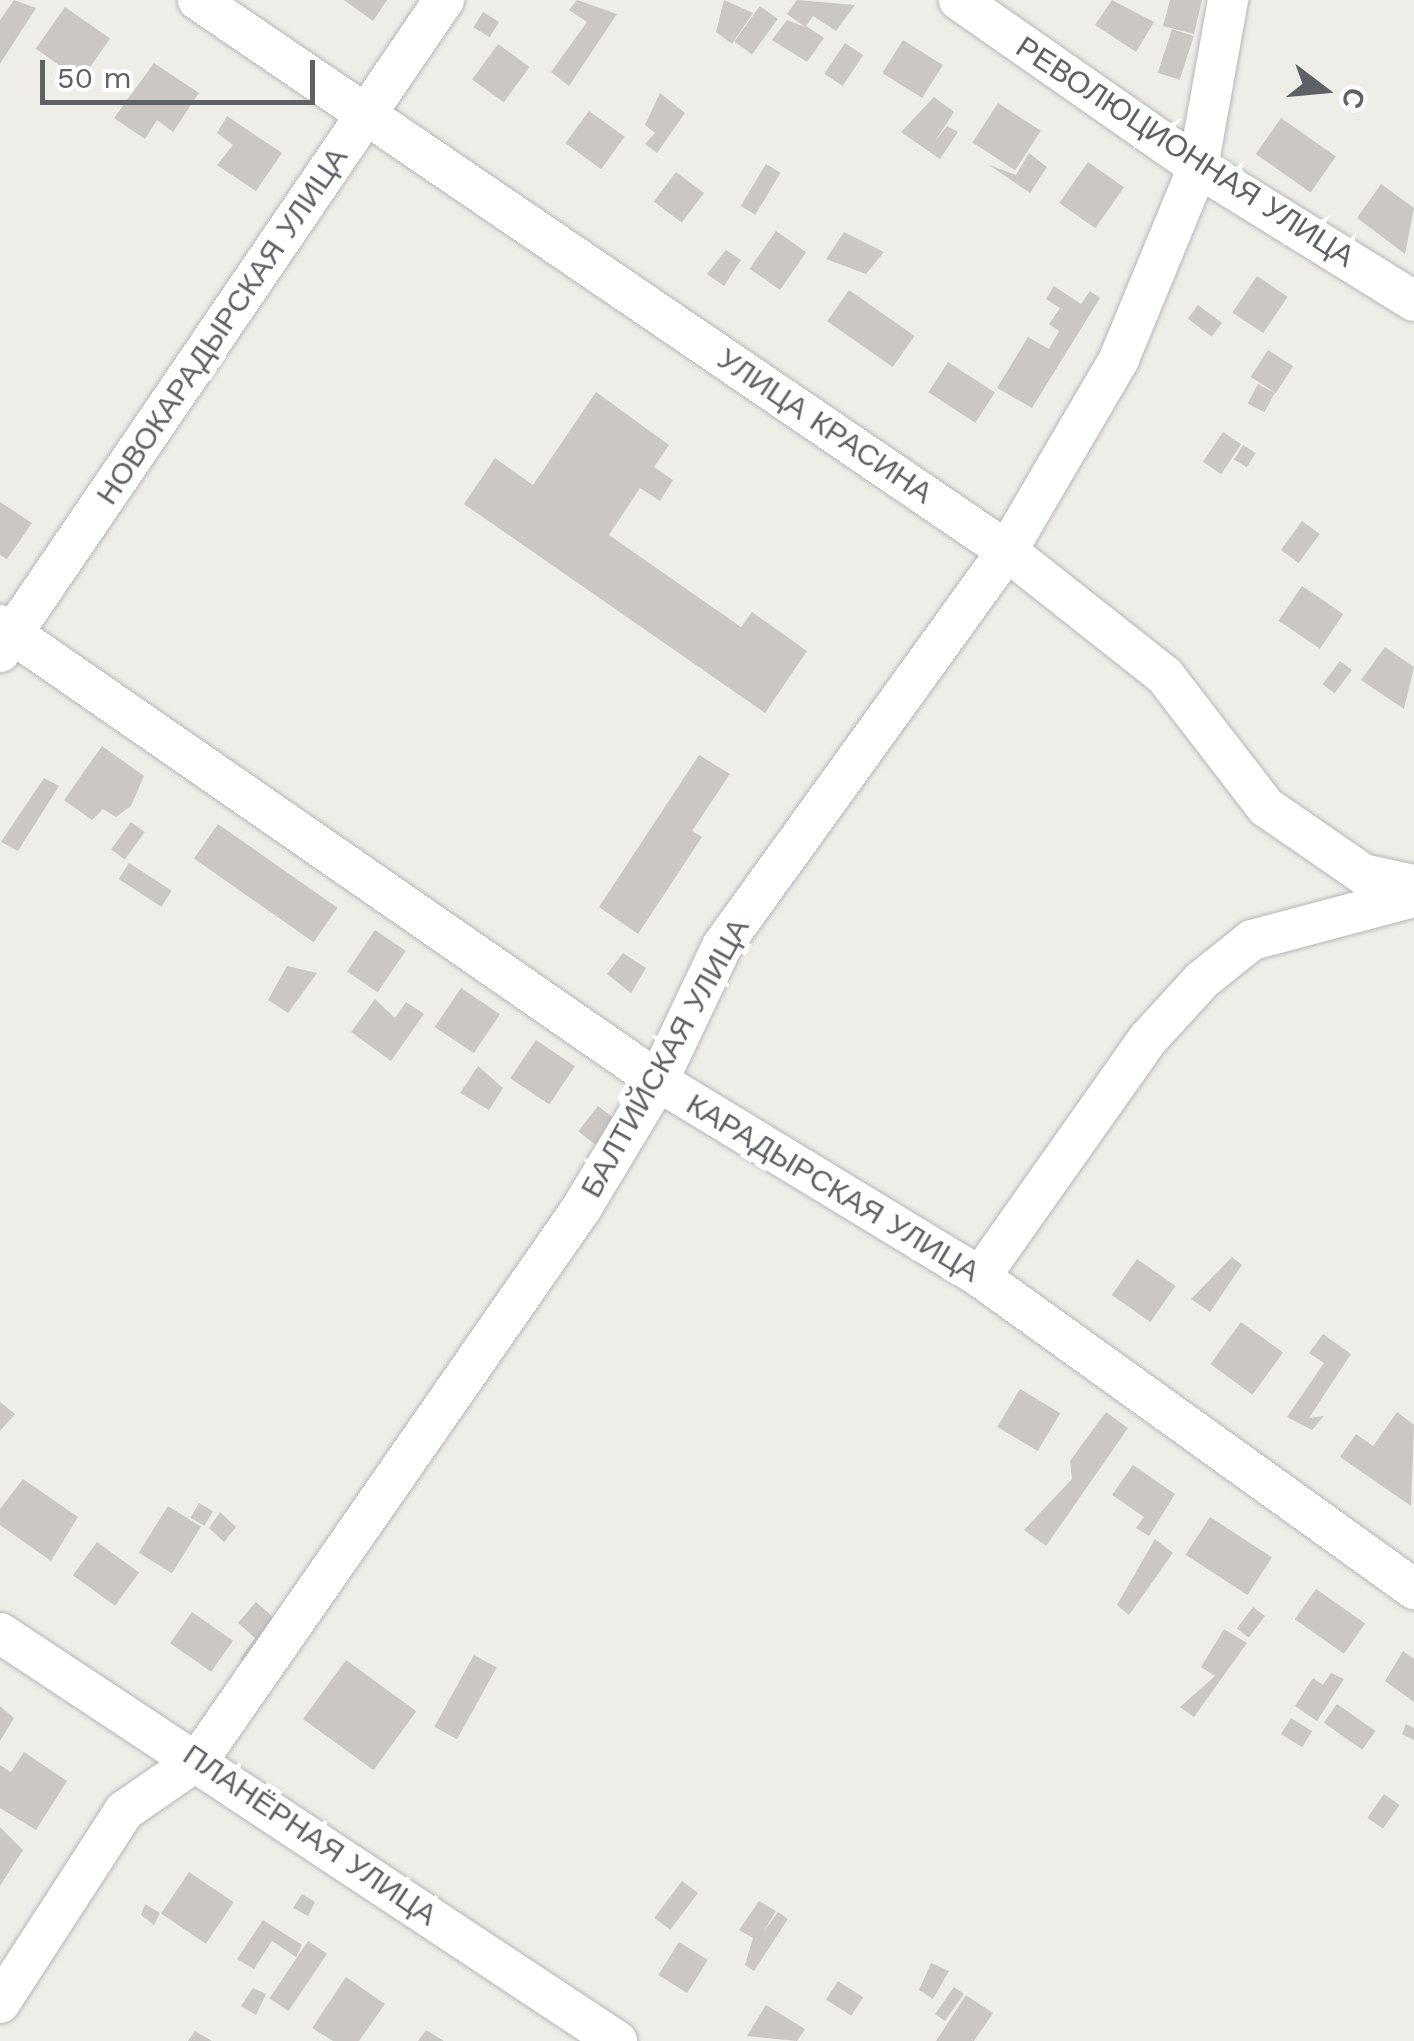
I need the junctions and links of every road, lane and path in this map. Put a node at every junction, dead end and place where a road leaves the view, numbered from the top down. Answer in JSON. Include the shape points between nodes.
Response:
{"nodes":[{"id":1,"x":198,"y":0,"type":"edge"},
{"id":2,"x":444,"y":0,"type":"edge"},
{"id":3,"x":958,"y":0,"type":"edge"},
{"id":4,"x":1228,"y":0,"type":"edge"},
{"id":5,"x":366,"y":114,"type":"junction"},
{"id":6,"x":1198,"y":167,"type":"junction"},
{"id":7,"x":1414,"y":301,"type":"edge"},
{"id":8,"x":1007,"y":550,"type":"junction"},
{"id":9,"x":4,"y":637,"type":"edge"},
{"id":10,"x":1414,"y":885,"type":"edge"},
{"id":11,"x":1414,"y":897,"type":"edge"},
{"id":12,"x":658,"y":1081,"type":"junction"},
{"id":13,"x":980,"y":1277,"type":"junction"},
{"id":14,"x":1414,"y":1588,"type":"edge"},
{"id":15,"x":0,"y":1634,"type":"edge"},
{"id":16,"x":199,"y":1759,"type":"junction"},
{"id":17,"x":0,"y":2003,"type":"edge"},
{"id":18,"x":617,"y":2041,"type":"edge"}],
"edges":[{"from":1,"to":5,"type":"street","name":"УЛИЦА КРАСИНА"},
{"from":2,"to":5,"type":"street","name":"НОВОКАРАДЫРСКАЯ УЛИЦА"},
{"from":3,"to":6,"type":"street","name":"РЕВОЛЮЦИОННАЯ УЛИЦА"},
{"from":4,"to":6,"type":"street","name":"БАЛТИЙСКАЯ УЛИЦА"},
{"from":5,"to":8,"type":"street","name":"УЛИЦА КРАСИНА"},
{"from":5,"to":9,"type":"street","name":"НОВОКАРАДЫРСКАЯ УЛИЦА"},
{"from":6,"to":7,"type":"street","name":"РЕВОЛЮЦИОННАЯ УЛИЦА"},
{"from":6,"to":8,"type":"street","name":"БАЛТИЙСКАЯ УЛИЦА","via":[[1119,359]]},
{"from":8,"to":10,"type":"street","name":"УЛИЦА КРАСИНА","via":[[1165,676],[1266,808],[1363,874]]},
{"from":8,"to":12,"type":"street","name":"БАЛТИЙСКАЯ УЛИЦА","via":[[722,946]]},
{"from":9,"to":12,"type":"street","name":"КАРАДЫРСКАЯ УЛИЦА"},
{"from":11,"to":13,"type":"street","via":[[1252,940],[1202,980],[1148,1039]]},
{"from":12,"to":13,"type":"street","name":"КАРАДЫРСКАЯ УЛИЦА"},
{"from":12,"to":16,"type":"street","name":"БАЛТИЙСКАЯ УЛИЦА","via":[[581,1209]]},
{"from":13,"to":14,"type":"street","name":"КАРАДЫРСКАЯ УЛИЦА"},
{"from":15,"to":16,"type":"street","name":"ПЛАНЁРНАЯ УЛИЦА"},
{"from":16,"to":17,"type":"street","name":"БАЛТИЙСКАЯ УЛИЦА","via":[[124,1811]]},
{"from":16,"to":18,"type":"street","name":"ПЛАНЁРНАЯ УЛИЦА"}]}
